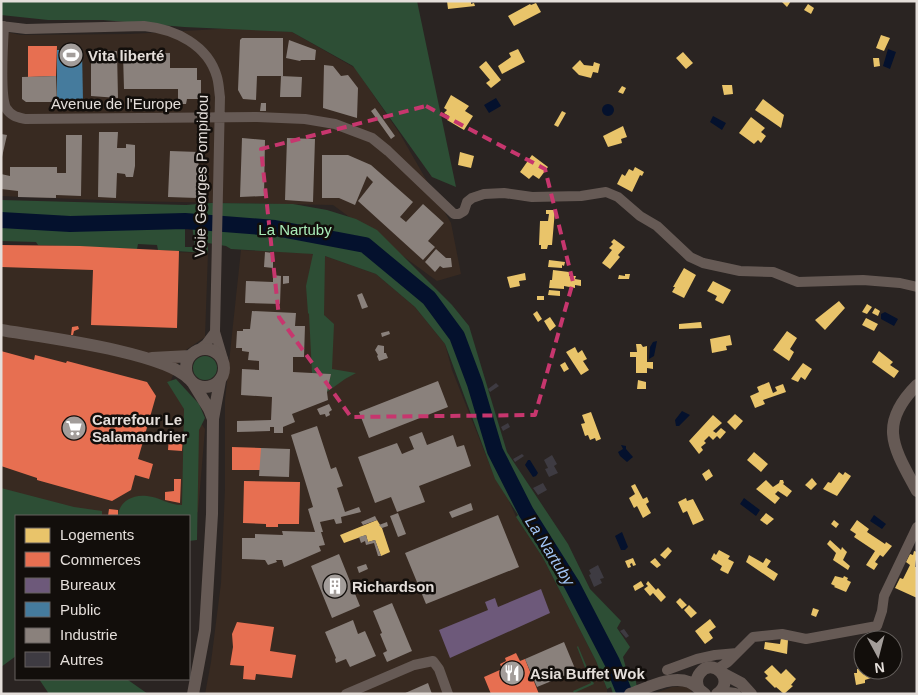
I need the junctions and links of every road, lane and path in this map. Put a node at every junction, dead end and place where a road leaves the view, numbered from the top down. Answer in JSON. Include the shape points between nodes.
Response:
{"nodes":[{"id":1,"x":2,"y":26,"type":"edge"},
{"id":2,"x":220,"y":117,"type":"junction"},
{"id":3,"x":917,"y":286,"type":"edge"},
{"id":4,"x":1,"y":330,"type":"edge"},
{"id":5,"x":215,"y":332,"type":"junction"},
{"id":6,"x":194,"y":353,"type":"junction"},
{"id":7,"x":147,"y":358,"type":"junction"},
{"id":8,"x":223,"y":360,"type":"junction"},
{"id":9,"x":191,"y":381,"type":"junction"},
{"id":10,"x":220,"y":381,"type":"junction"},
{"id":11,"x":917,"y":386,"type":"edge"},
{"id":12,"x":213,"y":418,"type":"junction"},
{"id":13,"x":917,"y":491,"type":"edge"},
{"id":14,"x":917,"y":527,"type":"edge"},
{"id":15,"x":737,"y":653,"type":"junction"},
{"id":16,"x":667,"y":670,"type":"dead end"},
{"id":17,"x":701,"y":671,"type":"junction"},
{"id":18,"x":719,"y":671,"type":"junction"},
{"id":19,"x":652,"y":686,"type":"junction"},
{"id":20,"x":701,"y":692,"type":"edge"},
{"id":21,"x":718,"y":693,"type":"edge"},
{"id":22,"x":193,"y":694,"type":"edge"},
{"id":23,"x":346,"y":694,"type":"edge"},
{"id":24,"x":448,"y":694,"type":"edge"},
{"id":25,"x":630,"y":694,"type":"edge"},
{"id":26,"x":735,"y":694,"type":"edge"},
{"id":27,"x":751,"y":694,"type":"edge"}],
"edges":[{"from":1,"to":2,"type":"street","name":"Voie Georges Pompidou","via":[[144,26],[184,37],[200,49],[214,71],[220,97]]},
{"from":1,"to":2,"type":"street","name":"Avenue de l'Europe","via":[[2,95],[5,107],[13,116],[25,119]]},
{"from":2,"to":3,"type":"street","name":"Avenue de l'Europe","via":[[305,119],[335,124],[372,138],[454,214],[464,211],[472,198],[484,194],[532,197],[606,192],[618,197],[657,226],[690,257],[703,263],[740,271],[773,272],[798,282],[863,280]]},
{"from":2,"to":5,"type":"street","name":"Voie Georges Pompidou"},
{"from":4,"to":7,"type":"main road"},
{"from":5,"to":6,"type":"street"},
{"from":5,"to":8,"type":"street","name":"Voie Georges Pompidou"},
{"from":6,"to":7,"type":"main road"},
{"from":6,"to":8,"type":"main road","via":[[214,350]]},
{"from":6,"to":9,"type":"main road","via":[[185,367]]},
{"from":7,"to":9,"type":"main road","via":[[179,371]]},
{"from":8,"to":10,"type":"main road","via":[[224,372]]},
{"from":9,"to":10,"type":"main road","via":[[206,388]]},
{"from":9,"to":12,"type":"main road"},
{"from":10,"to":12,"type":"main road"},
{"from":11,"to":13,"type":"main road","via":[[897,410],[892,436],[897,454]]},
{"from":12,"to":22,"type":"main road","via":[[212,514],[205,630]]},
{"from":14,"to":15,"type":"street","via":[[884,596],[877,626],[806,639],[782,634],[753,637]]},
{"from":15,"to":16,"type":"street","via":[[697,659]]},
{"from":15,"to":18,"type":"street"},
{"from":17,"to":18,"type":"main road","via":[[708,667]]},
{"from":17,"to":19,"type":"main road","via":[[684,673]]},
{"from":17,"to":20,"type":"main road","via":[[697,679]]},
{"from":18,"to":21,"type":"main road","via":[[724,685]]},
{"from":18,"to":27,"type":"main road","via":[[741,683]]},
{"from":19,"to":20,"type":"main road","via":[[682,680],[690,682]]},
{"from":19,"to":25,"type":"main road"},
{"from":21,"to":26,"type":"main road"},
{"from":23,"to":24,"type":"street","via":[[414,665],[433,661]]}]}
